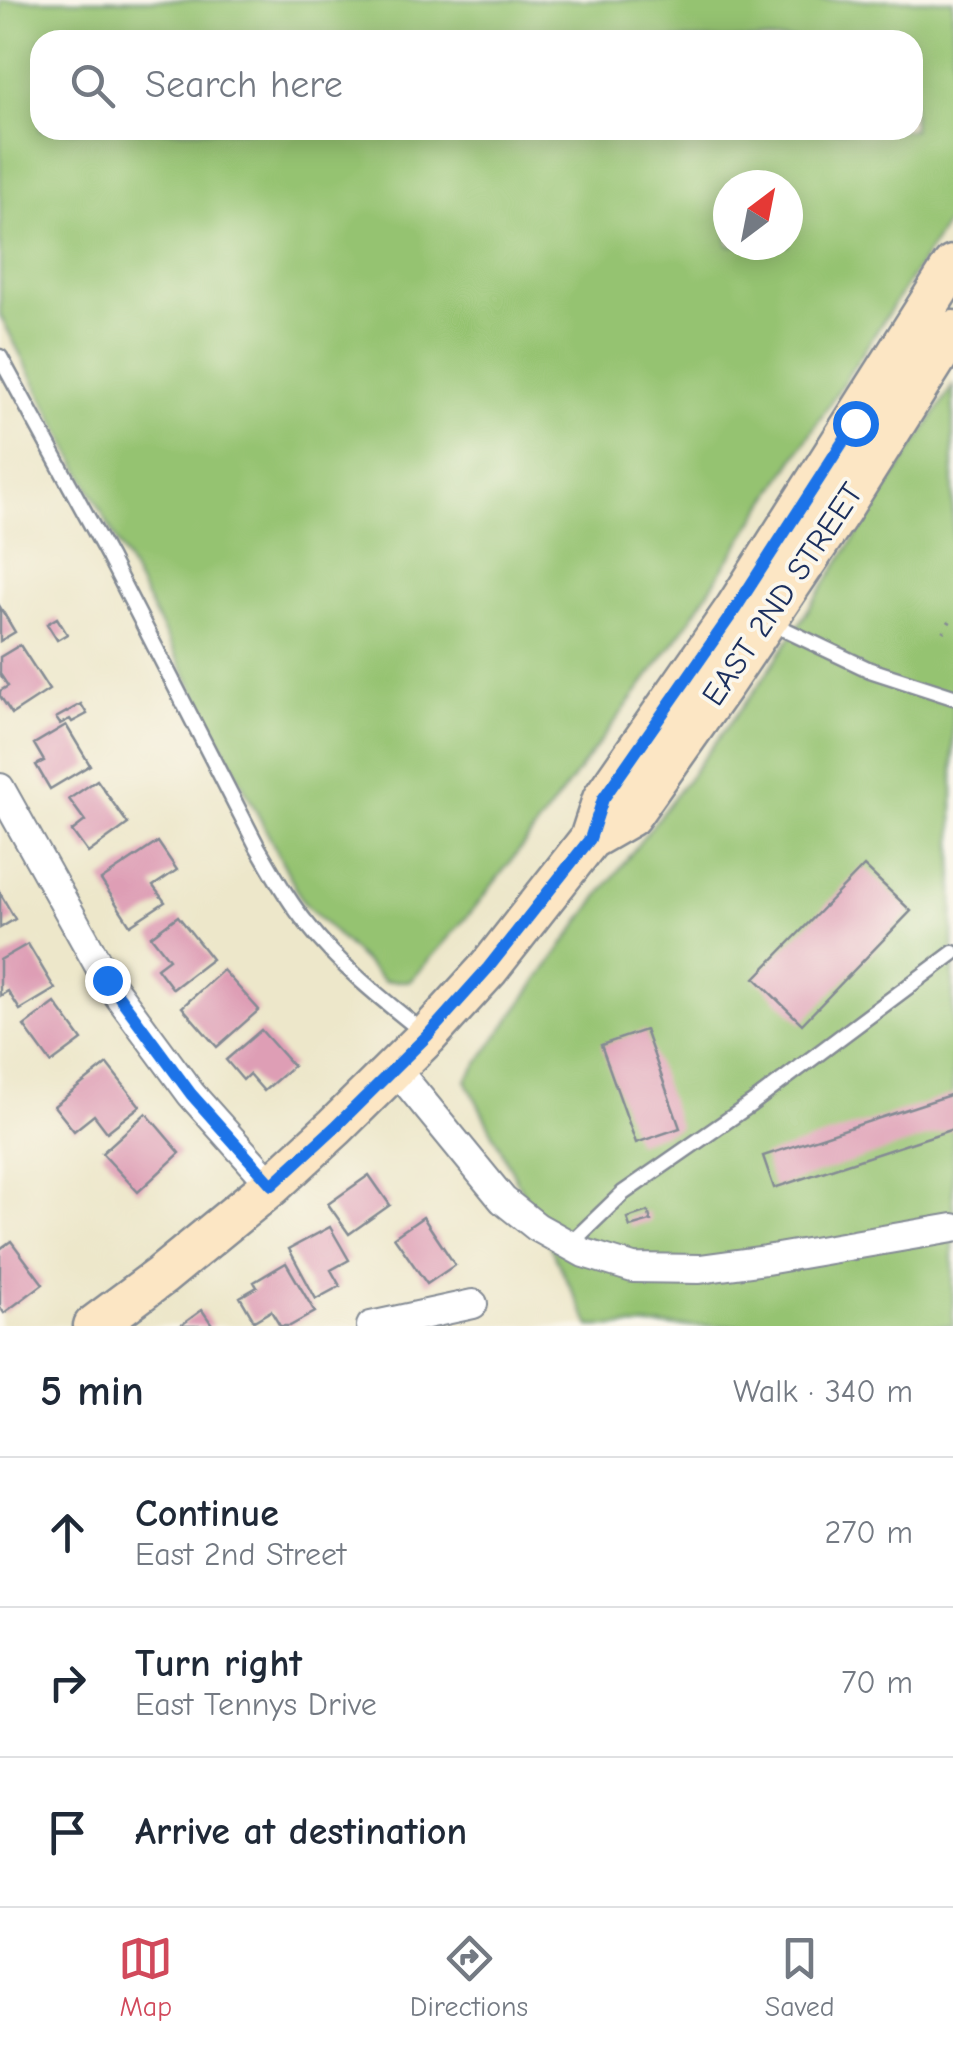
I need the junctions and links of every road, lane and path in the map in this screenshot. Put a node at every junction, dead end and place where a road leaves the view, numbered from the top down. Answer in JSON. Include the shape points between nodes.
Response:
{"nodes":[{"id":1,"x":953,"y":266,"type":"edge"},
{"id":2,"x":953,"y":330,"type":"edge"},
{"id":3,"x":0,"y":356,"type":"edge"},
{"id":4,"x":953,"y":616,"type":"edge"},
{"id":5,"x":766,"y":620,"type":"junction"},
{"id":6,"x":943,"y":632,"type":"dead end"},
{"id":7,"x":953,"y":696,"type":"edge"},
{"id":8,"x":0,"y":788,"type":"edge"},
{"id":9,"x":590,"y":839,"type":"junction"},
{"id":10,"x":953,"y":953,"type":"edge"},
{"id":11,"x":427,"y":1036,"type":"junction"},
{"id":12,"x":395,"y":1068,"type":"junction"},
{"id":13,"x":272,"y":1185,"type":"junction"},
{"id":14,"x":953,"y":1228,"type":"edge"},
{"id":15,"x":569,"y":1245,"type":"junction"},
{"id":16,"x":473,"y":1304,"type":"dead end"},
{"id":17,"x":94,"y":1326,"type":"edge"},
{"id":18,"x":371,"y":1326,"type":"edge"}],
"edges":[{"from":1,"to":9,"type":"main road","name":"EAST 2ND STREET","via":[[736,608],[603,799]]},
{"from":2,"to":5,"type":"main road","name":"EAST 2ND STREET"},
{"from":3,"to":11,"type":"lane","via":[[283,890],[353,972]]},
{"from":4,"to":6,"type":"path"},
{"from":5,"to":7,"type":"lane","via":[[870,670]]},
{"from":5,"to":9,"type":"main road","name":"EAST 2ND STREET","via":[[630,816]]},
{"from":8,"to":13,"type":"street","via":[[107,980],[191,1094]]},
{"from":9,"to":11,"type":"main road","name":"EAST 2ND STREET"},
{"from":10,"to":15,"type":"lane","via":[[624,1192]]},
{"from":11,"to":12,"type":"main road","name":"EAST 2ND STREET"},
{"from":12,"to":13,"type":"main road","name":"EAST 2ND STREET"},
{"from":12,"to":15,"type":"street","via":[[503,1200]]},
{"from":13,"to":17,"type":"main road","name":"EAST 2ND STREET"},
{"from":14,"to":15,"type":"street","via":[[700,1269],[632,1268]]},
{"from":16,"to":18,"type":"street"}]}
